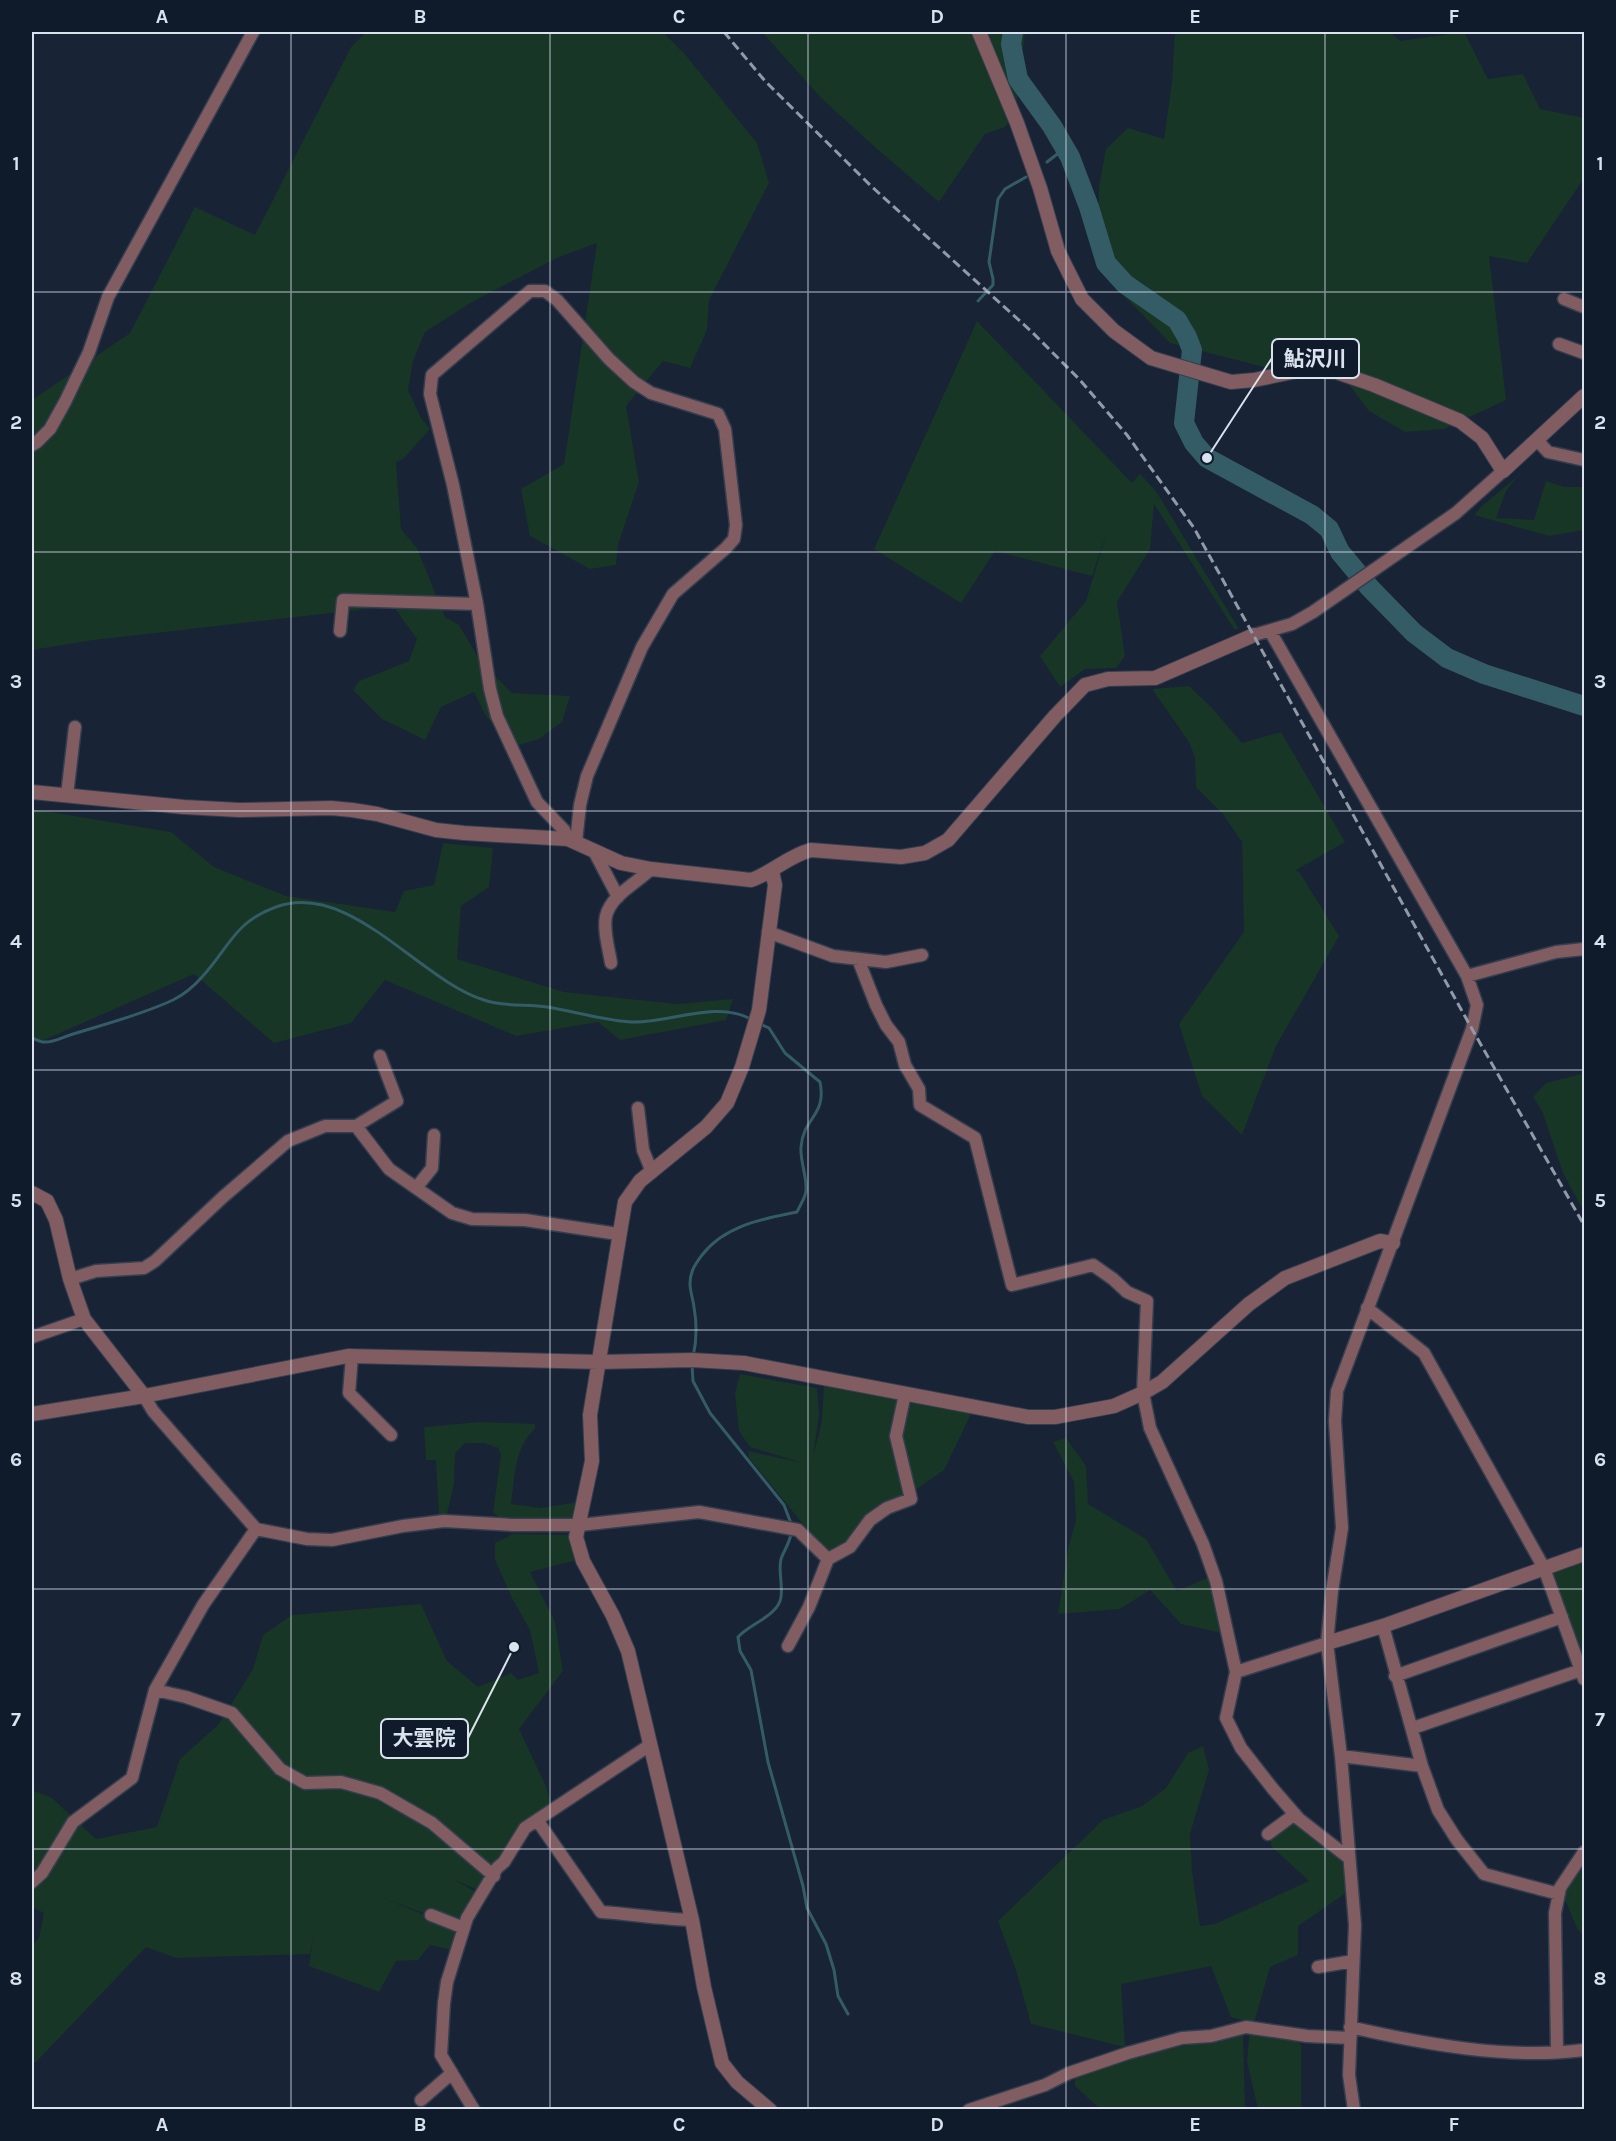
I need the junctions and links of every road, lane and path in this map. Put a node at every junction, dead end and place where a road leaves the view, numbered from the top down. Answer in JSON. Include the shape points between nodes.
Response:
{"nodes":[{"id":1,"x":254,"y":32,"type":"edge"},
{"id":2,"x":979,"y":32,"type":"edge"},
{"id":3,"x":1564,"y":299,"type":"dead end"},
{"id":4,"x":1584,"y":307,"type":"edge"},
{"id":5,"x":1559,"y":344,"type":"dead end"},
{"id":6,"x":1584,"y":354,"type":"edge"},
{"id":7,"x":1584,"y":396,"type":"edge"},
{"id":8,"x":1537,"y":440,"type":"junction"},
{"id":9,"x":32,"y":445,"type":"edge"},
{"id":10,"x":1584,"y":460,"type":"edge"},
{"id":11,"x":1503,"y":471,"type":"junction"},
{"id":12,"x":477,"y":604,"type":"junction"},
{"id":13,"x":340,"y":631,"type":"dead end"},
{"id":14,"x":1270,"y":631,"type":"junction"},
{"id":15,"x":1254,"y":634,"type":"joint"},
{"id":16,"x":75,"y":727,"type":"dead end"},
{"id":17,"x":32,"y":792,"type":"edge"},
{"id":18,"x":67,"y":795,"type":"junction"},
{"id":19,"x":572,"y":840,"type":"junction"},
{"id":20,"x":594,"y":851,"type":"junction"},
{"id":21,"x":651,"y":869,"type":"junction"},
{"id":22,"x":772,"y":871,"type":"junction"},
{"id":23,"x":618,"y":897,"type":"junction"},
{"id":24,"x":768,"y":932,"type":"junction"},
{"id":25,"x":1584,"y":949,"type":"edge"},
{"id":26,"x":922,"y":956,"type":"dead end"},
{"id":27,"x":858,"y":959,"type":"junction"},
{"id":28,"x":611,"y":963,"type":"dead end"},
{"id":29,"x":1467,"y":976,"type":"junction"},
{"id":30,"x":380,"y":1056,"type":"dead end"},
{"id":31,"x":638,"y":1108,"type":"dead end"},
{"id":32,"x":356,"y":1126,"type":"junction"},
{"id":33,"x":434,"y":1135,"type":"dead end"},
{"id":34,"x":652,"y":1172,"type":"junction"},
{"id":35,"x":416,"y":1188,"type":"junction"},
{"id":36,"x":32,"y":1193,"type":"edge"},
{"id":37,"x":618,"y":1234,"type":"junction"},
{"id":38,"x":1393,"y":1243,"type":"junction"},
{"id":39,"x":70,"y":1279,"type":"junction"},
{"id":40,"x":1367,"y":1308,"type":"junction"},
{"id":41,"x":84,"y":1319,"type":"junction"},
{"id":42,"x":32,"y":1337,"type":"edge"},
{"id":43,"x":352,"y":1356,"type":"junction"},
{"id":44,"x":598,"y":1362,"type":"junction"},
{"id":45,"x":1143,"y":1393,"type":"junction"},
{"id":46,"x":905,"y":1394,"type":"junction"},
{"id":47,"x":144,"y":1396,"type":"junction"},
{"id":48,"x":32,"y":1414,"type":"edge"},
{"id":49,"x":391,"y":1436,"type":"dead end"},
{"id":50,"x":580,"y":1525,"type":"junction"},
{"id":51,"x":256,"y":1529,"type":"junction"},
{"id":52,"x":1584,"y":1554,"type":"edge"},
{"id":53,"x":828,"y":1559,"type":"junction"},
{"id":54,"x":1545,"y":1568,"type":"junction"},
{"id":55,"x":1562,"y":1617,"type":"junction"},
{"id":56,"x":1383,"y":1626,"type":"junction"},
{"id":57,"x":1327,"y":1643,"type":"junction"},
{"id":58,"x":788,"y":1646,"type":"dead end"},
{"id":59,"x":1236,"y":1672,"type":"junction"},
{"id":60,"x":1583,"y":1675,"type":"edge"},
{"id":61,"x":1395,"y":1676,"type":"junction"},
{"id":62,"x":155,"y":1690,"type":"junction"},
{"id":63,"x":1413,"y":1728,"type":"junction"},
{"id":64,"x":650,"y":1744,"type":"junction"},
{"id":65,"x":1341,"y":1756,"type":"junction"},
{"id":66,"x":1422,"y":1766,"type":"junction"},
{"id":67,"x":1294,"y":1814,"type":"junction"},
{"id":68,"x":537,"y":1820,"type":"junction"},
{"id":69,"x":1268,"y":1834,"type":"dead end"},
{"id":70,"x":1584,"y":1852,"type":"edge"},
{"id":71,"x":1349,"y":1858,"type":"junction"},
{"id":72,"x":494,"y":1875,"type":"junction"},
{"id":73,"x":32,"y":1882,"type":"edge"},
{"id":74,"x":1559,"y":1894,"type":"junction"},
{"id":75,"x":431,"y":1915,"type":"dead end"},
{"id":76,"x":692,"y":1920,"type":"junction"},
{"id":77,"x":464,"y":1928,"type":"junction"},
{"id":78,"x":1353,"y":1960,"type":"junction"},
{"id":79,"x":1318,"y":1967,"type":"dead end"},
{"id":80,"x":1350,"y":2032,"type":"junction"},
{"id":81,"x":1584,"y":2050,"type":"edge"},
{"id":82,"x":1557,"y":2052,"type":"junction"},
{"id":83,"x":452,"y":2073,"type":"junction"},
{"id":84,"x":421,"y":2100,"type":"dead end"},
{"id":85,"x":474,"y":2109,"type":"edge"},
{"id":86,"x":770,"y":2109,"type":"edge"},
{"id":87,"x":969,"y":2109,"type":"edge"},
{"id":88,"x":1354,"y":2109,"type":"edge"}],
"edges":[{"from":1,"to":9,"type":"street","via":[[108,297],[89,352],[65,402],[50,429]]},
{"from":2,"to":11,"type":"street","via":[[1017,123],[1058,251],[1082,299],[1114,331],[1151,358],[1231,382],[1302,370],[1336,372],[1374,385],[1460,421],[1482,438]]},
{"from":3,"to":4,"type":"street"},
{"from":5,"to":6,"type":"street"},
{"from":7,"to":8,"type":"street"},
{"from":8,"to":10,"type":"street","via":[[1548,452]]},
{"from":8,"to":11,"type":"street"},
{"from":11,"to":14,"type":"street","via":[[1456,513],[1345,590],[1292,624]]},
{"from":12,"to":13,"type":"street","via":[[343,600]]},
{"from":12,"to":19,"type":"street","via":[[497,716],[537,802]]},
{"from":12,"to":19,"type":"street","via":[[430,394],[432,375],[530,291],[545,291],[634,382],[651,393],[718,414],[725,429],[736,525],[734,539],[726,548],[674,594],[642,647],[587,776]]},
{"from":14,"to":15,"type":"street"},
{"from":14,"to":29,"type":"street"},
{"from":15,"to":22,"type":"street","via":[[1155,678],[1108,679],[1085,685],[948,840],[925,854],[901,857],[811,850]]},
{"from":16,"to":18,"type":"street"},
{"from":17,"to":18,"type":"street"},
{"from":18,"to":19,"type":"street","via":[[195,808],[331,808],[377,814],[436,830]]},
{"from":19,"to":20,"type":"street"},
{"from":20,"to":21,"type":"street","via":[[621,863]]},
{"from":20,"to":23,"type":"street"},
{"from":21,"to":22,"type":"street","via":[[751,880]]},
{"from":21,"to":23,"type":"street"},
{"from":22,"to":24,"type":"street","via":[[775,885]]},
{"from":23,"to":28,"type":"street","via":[[606,915]]},
{"from":24,"to":27,"type":"street","via":[[832,956]]},
{"from":24,"to":34,"type":"street","via":[[759,1010],[727,1103],[706,1127]]},
{"from":25,"to":29,"type":"street","via":[[1556,952]]},
{"from":26,"to":27,"type":"street","via":[[886,962]]},
{"from":27,"to":45,"type":"street","via":[[876,1005],[899,1042],[905,1065],[919,1089],[920,1105],[975,1138],[1012,1285],[1093,1265],[1127,1292],[1147,1301]]},
{"from":29,"to":38,"type":"street","via":[[1477,1005],[1476,1017]]},
{"from":30,"to":32,"type":"street","via":[[397,1101]]},
{"from":31,"to":34,"type":"street","via":[[643,1150]]},
{"from":32,"to":35,"type":"street","via":[[389,1169]]},
{"from":32,"to":39,"type":"street","via":[[325,1126],[288,1141],[144,1268],[96,1271]]},
{"from":33,"to":35,"type":"street","via":[[432,1168]]},
{"from":34,"to":37,"type":"street","via":[[640,1180],[625,1202]]},
{"from":35,"to":37,"type":"street","via":[[452,1213],[472,1219],[525,1221]]},
{"from":36,"to":39,"type":"street","via":[[47,1200],[56,1220]]},
{"from":37,"to":44,"type":"street"},
{"from":38,"to":40,"type":"street"},
{"from":38,"to":45,"type":"street","via":[[1380,1241],[1285,1278],[1249,1304],[1162,1382]]},
{"from":39,"to":41,"type":"street"},
{"from":40,"to":54,"type":"street","via":[[1424,1353]]},
{"from":40,"to":57,"type":"street","via":[[1337,1391],[1335,1421],[1342,1527]]},
{"from":41,"to":42,"type":"street"},
{"from":41,"to":47,"type":"street"},
{"from":43,"to":44,"type":"street"},
{"from":43,"to":47,"type":"street"},
{"from":43,"to":49,"type":"street","via":[[349,1393]]},
{"from":44,"to":46,"type":"street","via":[[744,1363]]},
{"from":44,"to":50,"type":"street","via":[[591,1415],[592,1461]]},
{"from":45,"to":46,"type":"street","via":[[1114,1406],[1055,1417],[1028,1417]]},
{"from":45,"to":59,"type":"street","via":[[1150,1428],[1216,1581]]},
{"from":46,"to":53,"type":"street","via":[[896,1436],[910,1499],[873,1518],[850,1547]]},
{"from":47,"to":48,"type":"street"},
{"from":47,"to":51,"type":"street"},
{"from":50,"to":51,"type":"street","via":[[444,1521],[332,1540]]},
{"from":50,"to":53,"type":"street","via":[[699,1512],[798,1530]]},
{"from":50,"to":64,"type":"street","via":[[576,1537],[583,1562],[628,1651]]},
{"from":51,"to":62,"type":"street","via":[[203,1605]]},
{"from":52,"to":54,"type":"street"},
{"from":53,"to":58,"type":"street"},
{"from":54,"to":55,"type":"street"},
{"from":54,"to":56,"type":"street"},
{"from":55,"to":60,"type":"street"},
{"from":55,"to":61,"type":"street"},
{"from":56,"to":57,"type":"street"},
{"from":56,"to":61,"type":"street"},
{"from":57,"to":59,"type":"street"},
{"from":57,"to":65,"type":"street"},
{"from":59,"to":67,"type":"street","via":[[1226,1718],[1241,1748]]},
{"from":60,"to":63,"type":"street"},
{"from":61,"to":63,"type":"street"},
{"from":62,"to":72,"type":"street","via":[[232,1713],[280,1769],[305,1783],[341,1782],[380,1793],[432,1823]]},
{"from":62,"to":73,"type":"street","via":[[132,1778],[73,1822],[42,1874]]},
{"from":63,"to":66,"type":"street"},
{"from":64,"to":68,"type":"street"},
{"from":64,"to":76,"type":"street"},
{"from":65,"to":66,"type":"street"},
{"from":65,"to":71,"type":"street"},
{"from":66,"to":74,"type":"street","via":[[1438,1810],[1484,1874]]},
{"from":67,"to":69,"type":"street"},
{"from":67,"to":71,"type":"street"},
{"from":68,"to":72,"type":"street","via":[[525,1828]]},
{"from":68,"to":76,"type":"street","via":[[601,1912]]},
{"from":70,"to":74,"type":"street"},
{"from":71,"to":78,"type":"street","via":[[1355,1926]]},
{"from":72,"to":77,"type":"street"},
{"from":74,"to":82,"type":"street","via":[[1555,1913]]},
{"from":75,"to":77,"type":"street"},
{"from":76,"to":86,"type":"street","via":[[722,2062],[737,2082]]},
{"from":77,"to":83,"type":"street","via":[[444,2003],[441,2055]]},
{"from":78,"to":79,"type":"street"},
{"from":78,"to":80,"type":"street"},
{"from":80,"to":82,"type":"street","via":[[1420,2043]]},
{"from":80,"to":87,"type":"street","via":[[1307,2036],[1246,2027],[1182,2038]]},
{"from":80,"to":88,"type":"street","via":[[1349,2075]]},
{"from":81,"to":82,"type":"street"},
{"from":83,"to":84,"type":"street"},
{"from":83,"to":85,"type":"street"}]}
